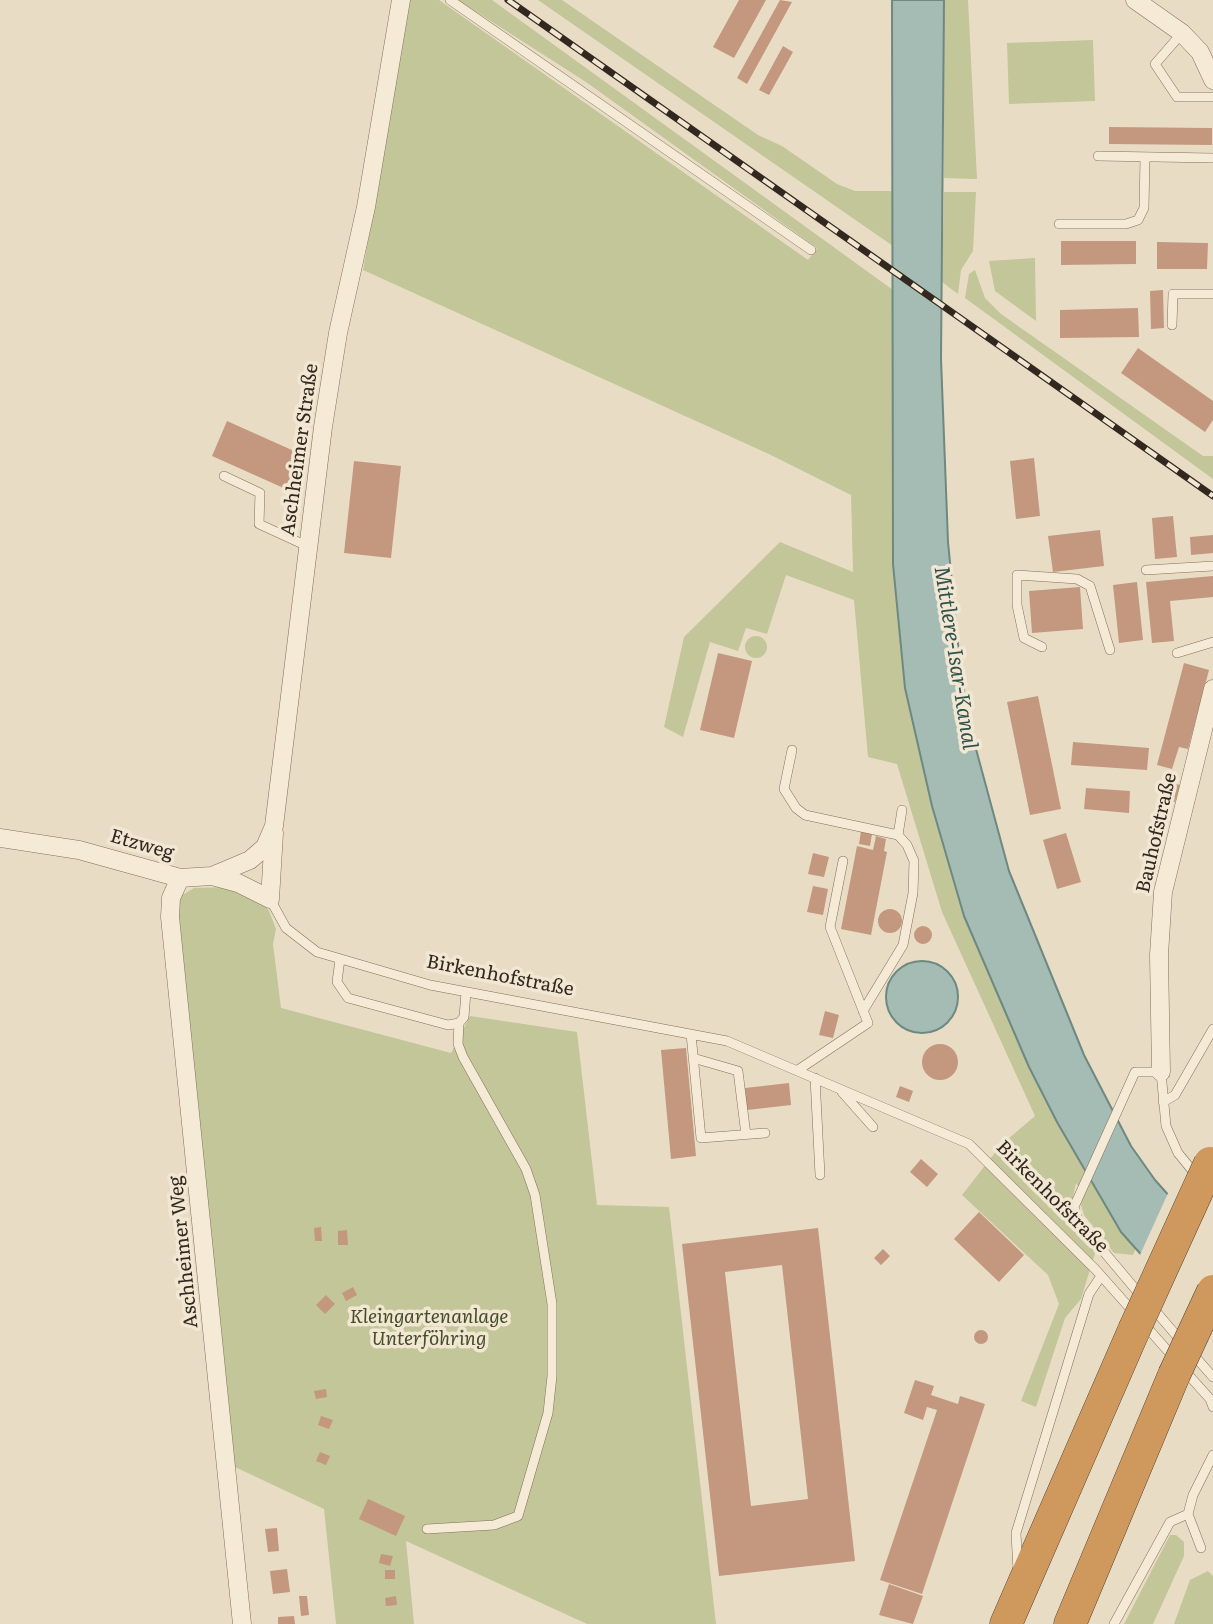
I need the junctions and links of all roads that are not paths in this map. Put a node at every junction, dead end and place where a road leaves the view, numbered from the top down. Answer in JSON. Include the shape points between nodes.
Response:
{"nodes":[{"id":1,"x":401,"y":0,"type":"edge"},
{"id":2,"x":450,"y":0,"type":"edge"},
{"id":3,"x":1135,"y":0,"type":"edge"},
{"id":4,"x":1182,"y":33,"type":"junction"},
{"id":5,"x":1213,"y":80,"type":"edge"},
{"id":6,"x":1213,"y":97,"type":"edge"},
{"id":7,"x":1098,"y":156,"type":"dead end"},
{"id":8,"x":1145,"y":157,"type":"junction"},
{"id":9,"x":1213,"y":158,"type":"edge"},
{"id":10,"x":1059,"y":224,"type":"dead end"},
{"id":11,"x":811,"y":250,"type":"dead end"},
{"id":12,"x":1213,"y":294,"type":"edge"},
{"id":13,"x":1172,"y":325,"type":"dead end"},
{"id":14,"x":224,"y":476,"type":"dead end"},
{"id":15,"x":307,"y":546,"type":"junction"},
{"id":16,"x":1213,"y":566,"type":"edge"},
{"id":17,"x":1146,"y":570,"type":"dead end"},
{"id":18,"x":1213,"y":642,"type":"edge"},
{"id":19,"x":1042,"y":647,"type":"dead end"},
{"id":20,"x":1110,"y":650,"type":"dead end"},
{"id":21,"x":1177,"y":653,"type":"dead end"},
{"id":22,"x":1213,"y":689,"type":"edge"},
{"id":23,"x":792,"y":750,"type":"dead end"},
{"id":24,"x":902,"y":810,"type":"dead end"},
{"id":25,"x":274,"y":826,"type":"junction"},
{"id":26,"x":898,"y":835,"type":"junction"},
{"id":27,"x":0,"y":838,"type":"edge"},
{"id":28,"x":843,"y":860,"type":"dead end"},
{"id":29,"x":212,"y":876,"type":"junction"},
{"id":30,"x":180,"y":878,"type":"junction"},
{"id":31,"x":270,"y":899,"type":"junction"},
{"id":32,"x":340,"y":960,"type":"junction"},
{"id":33,"x":466,"y":992,"type":"junction"},
{"id":34,"x":863,"y":1011,"type":"junction"},
{"id":35,"x":459,"y":1023,"type":"junction"},
{"id":36,"x":1213,"y":1029,"type":"edge"},
{"id":37,"x":691,"y":1034,"type":"junction"},
{"id":38,"x":693,"y":1059,"type":"junction"},
{"id":39,"x":798,"y":1070,"type":"junction"},
{"id":40,"x":1161,"y":1072,"type":"junction"},
{"id":41,"x":815,"y":1078,"type":"junction"},
{"id":42,"x":839,"y":1089,"type":"junction"},
{"id":43,"x":1163,"y":1102,"type":"junction"},
{"id":44,"x":873,"y":1128,"type":"dead end"},
{"id":45,"x":765,"y":1133,"type":"dead end"},
{"id":46,"x":746,"y":1135,"type":"junction"},
{"id":47,"x":1212,"y":1160,"type":"edge"},
{"id":48,"x":820,"y":1175,"type":"dead end"},
{"id":49,"x":1213,"y":1195,"type":"edge"},
{"id":50,"x":1101,"y":1276,"type":"junction"},
{"id":51,"x":1213,"y":1291,"type":"edge"},
{"id":52,"x":1213,"y":1377,"type":"edge"},
{"id":53,"x":1213,"y":1407,"type":"edge"},
{"id":54,"x":1213,"y":1455,"type":"edge"},
{"id":55,"x":1213,"y":1476,"type":"edge"},
{"id":56,"x":1201,"y":1479,"type":"junction"},
{"id":57,"x":1188,"y":1514,"type":"junction"},
{"id":58,"x":426,"y":1529,"type":"dead end"},
{"id":59,"x":1201,"y":1548,"type":"dead end"},
{"id":60,"x":1018,"y":1594,"type":"junction"},
{"id":61,"x":242,"y":1624,"type":"edge"},
{"id":62,"x":1006,"y":1624,"type":"edge"},
{"id":63,"x":1070,"y":1624,"type":"edge"},
{"id":64,"x":1114,"y":1624,"type":"edge"}],
"edges":[{"from":1,"to":15,"type":"street","name":"Aschheimer Straße","via":[[366,207],[338,333]]},
{"from":2,"to":11,"type":"lane"},
{"from":3,"to":4,"type":"street"},
{"from":4,"to":5,"type":"street","via":[[1200,52]]},
{"from":4,"to":6,"type":"lane","via":[[1155,64],[1177,97]]},
{"from":7,"to":8,"type":"lane"},
{"from":8,"to":9,"type":"lane"},
{"from":8,"to":10,"type":"lane","via":[[1144,208],[1138,220]]},
{"from":12,"to":13,"type":"lane","via":[[1173,294]]},
{"from":14,"to":15,"type":"lane","via":[[260,493],[259,524]]},
{"from":15,"to":25,"type":"street","name":"Aschheimer Straße"},
{"from":16,"to":17,"type":"lane"},
{"from":18,"to":21,"type":"lane"},
{"from":19,"to":20,"type":"lane","via":[[1024,638],[1017,575],[1077,579],[1090,586]]},
{"from":22,"to":40,"type":"street","name":"Bauhofstraße","via":[[1163,891]]},
{"from":23,"to":26,"type":"lane","via":[[784,789],[796,808],[806,815]]},
{"from":24,"to":26,"type":"lane"},
{"from":25,"to":29,"type":"street","name":"Aschheimer Straße","via":[[265,846],[250,860]]},
{"from":25,"to":31,"type":"street"},
{"from":26,"to":34,"type":"lane","via":[[914,861],[914,894],[903,945]]},
{"from":27,"to":30,"type":"street","name":"Etzweg","via":[[79,850]]},
{"from":28,"to":34,"type":"lane","via":[[830,927]]},
{"from":29,"to":30,"type":"street","name":"Etzweg"},
{"from":29,"to":31,"type":"street","name":"Etzweg"},
{"from":30,"to":61,"type":"street","name":"Aschheimer Weg","via":[[170,916]]},
{"from":31,"to":32,"type":"lane","name":"Birkenhofstraße","via":[[286,928],[305,945]]},
{"from":32,"to":33,"type":"lane","name":"Birkenhofstraße"},
{"from":32,"to":35,"type":"lane","via":[[337,982],[348,998],[447,1025]]},
{"from":33,"to":35,"type":"lane","via":[[464,1017]]},
{"from":33,"to":37,"type":"lane","name":"Birkenhofstraße"},
{"from":34,"to":39,"type":"lane","via":[[868,1023]]},
{"from":35,"to":58,"type":"lane","via":[[463,1057],[519,1156],[535,1195],[552,1304],[552,1376],[548,1413],[518,1516],[494,1525]]},
{"from":36,"to":43,"type":"lane","via":[[1175,1095]]},
{"from":37,"to":38,"type":"lane"},
{"from":37,"to":39,"type":"lane","name":"Birkenhofstraße","via":[[727,1041]]},
{"from":38,"to":46,"type":"lane","via":[[738,1072]]},
{"from":38,"to":46,"type":"lane","via":[[701,1138]]},
{"from":39,"to":41,"type":"lane","name":"Birkenhofstraße"},
{"from":40,"to":43,"type":"lane"},
{"from":40,"to":52,"type":"lane","via":[[1135,1072],[1074,1207],[1078,1221]]},
{"from":41,"to":42,"type":"lane","name":"Birkenhofstraße"},
{"from":41,"to":48,"type":"lane"},
{"from":42,"to":44,"type":"lane"},
{"from":42,"to":50,"type":"lane","name":"Birkenhofstraße","via":[[969,1144]]},
{"from":43,"to":49,"type":"lane","via":[[1171,1140]]},
{"from":45,"to":46,"type":"lane"},
{"from":47,"to":60,"type":"highway","bridge":true},
{"from":50,"to":53,"type":"lane","name":"Birkenhofstraße"},
{"from":50,"to":60,"type":"lane","via":[[1089,1294],[1016,1533]]},
{"from":51,"to":63,"type":"highway","bridge":true},
{"from":54,"to":56,"type":"lane"},
{"from":55,"to":56,"type":"lane"},
{"from":56,"to":57,"type":"lane"},
{"from":57,"to":59,"type":"lane"},
{"from":57,"to":64,"type":"lane","via":[[1170,1522]]},
{"from":60,"to":62,"type":"highway"}]}
